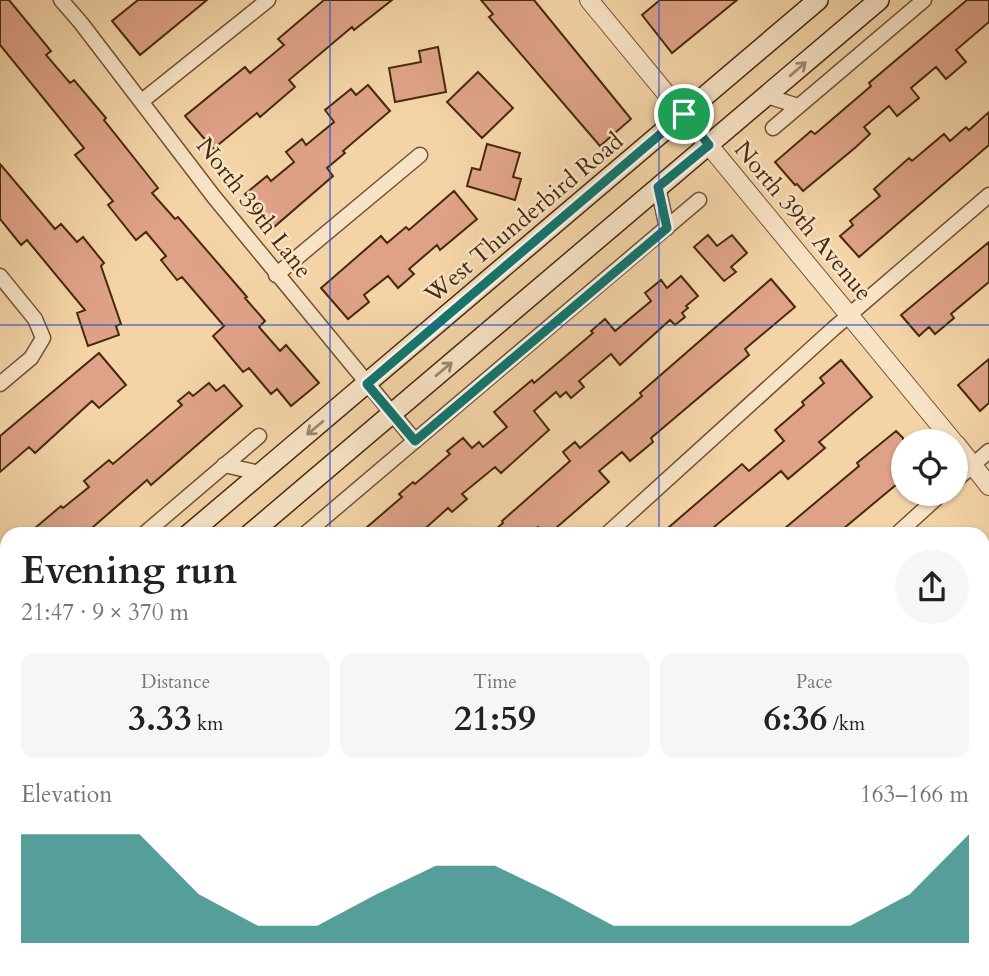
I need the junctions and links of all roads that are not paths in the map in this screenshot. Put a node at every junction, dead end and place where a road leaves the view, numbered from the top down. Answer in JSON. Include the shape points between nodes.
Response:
{"nodes":[{"id":1,"x":61,"y":0,"type":"edge"},
{"id":2,"x":268,"y":0,"type":"edge"},
{"id":3,"x":818,"y":0,"type":"edge"},
{"id":4,"x":879,"y":0,"type":"edge"},
{"id":5,"x":924,"y":0,"type":"edge"},
{"id":6,"x":594,"y":2,"type":"edge"},
{"id":7,"x":767,"y":96,"type":"junction"},
{"id":8,"x":142,"y":101,"type":"junction"},
{"id":9,"x":798,"y":106,"type":"junction"},
{"id":10,"x":684,"y":114,"type":"junction"},
{"id":11,"x":773,"y":128,"type":"dead end"},
{"id":12,"x":709,"y":145,"type":"junction"},
{"id":13,"x":420,"y":155,"type":"dead end"},
{"id":14,"x":658,"y":187,"type":"junction"},
{"id":15,"x":989,"y":195,"type":"edge"},
{"id":16,"x":699,"y":201,"type":"dead end"},
{"id":17,"x":667,"y":228,"type":"junction"},
{"id":18,"x":276,"y":275,"type":"junction"},
{"id":19,"x":0,"y":276,"type":"edge"},
{"id":20,"x":849,"y":315,"type":"junction"},
{"id":21,"x":0,"y":384,"type":"edge"},
{"id":22,"x":367,"y":384,"type":"junction"},
{"id":23,"x":392,"y":413,"type":"junction"},
{"id":24,"x":943,"y":429,"type":"edge"},
{"id":25,"x":258,"y":436,"type":"dead end"},
{"id":26,"x":415,"y":441,"type":"junction"},
{"id":27,"x":989,"y":451,"type":"edge"},
{"id":28,"x":968,"y":459,"type":"edge"},
{"id":29,"x":973,"y":465,"type":"junction"},
{"id":30,"x":224,"y":466,"type":"junction"},
{"id":31,"x":968,"y":469,"type":"edge"},
{"id":32,"x":260,"y":473,"type":"junction"},
{"id":33,"x":989,"y":486,"type":"edge"},
{"id":34,"x":928,"y":506,"type":"edge"},
{"id":35,"x":152,"y":527,"type":"edge"},
{"id":36,"x":198,"y":527,"type":"edge"},
{"id":37,"x":258,"y":527,"type":"edge"},
{"id":38,"x":313,"y":527,"type":"edge"},
{"id":39,"x":615,"y":527,"type":"edge"},
{"id":40,"x":905,"y":527,"type":"edge"}],
"edges":[{"from":1,"to":8,"type":"street","name":"North 39th Lane"},
{"from":2,"to":8,"type":"street"},
{"from":3,"to":10,"type":"main road","name":"West Thunderbird Road"},
{"from":7,"to":4,"type":"main road","one_way":true},
{"from":5,"to":9,"type":"street"},
{"from":6,"to":10,"type":"street","name":"North 39th Avenue"},
{"from":7,"to":9,"type":"street"},
{"from":7,"to":12,"type":"main road"},
{"from":8,"to":18,"type":"street","name":"North 39th Lane"},
{"from":9,"to":11,"type":"street"},
{"from":10,"to":12,"type":"street","name":"North 39th Avenue"},
{"from":10,"to":22,"type":"main road","name":"West Thunderbird Road"},
{"from":12,"to":14,"type":"main road"},
{"from":12,"to":20,"type":"street","name":"North 39th Avenue"},
{"from":13,"to":18,"type":"street"},
{"from":14,"to":17,"type":"street"},
{"from":23,"to":14,"type":"main road","one_way":true},
{"from":15,"to":20,"type":"street"},
{"from":16,"to":17,"type":"street"},
{"from":17,"to":26,"type":"street"},
{"from":18,"to":22,"type":"street","name":"North 39th Lane"},
{"from":19,"to":21,"type":"street","via":[[36,318],[43,338],[30,358]]},
{"from":20,"to":24,"type":"street","name":"North 39th Avenue"},
{"from":20,"to":39,"type":"street"},
{"from":22,"to":23,"type":"street","name":"North 39th Lane"},
{"from":22,"to":32,"type":"main road","name":"West Thunderbird Road","one_way":true},
{"from":23,"to":26,"type":"street","name":"North 39th Lane"},
{"from":23,"to":37,"type":"main road"},
{"from":25,"to":30,"type":"street"},
{"from":26,"to":38,"type":"street"},
{"from":27,"to":29,"type":"street"},
{"from":28,"to":29,"type":"street","name":"North 39th Avenue"},
{"from":29,"to":31,"type":"street"},
{"from":29,"to":33,"type":"street","name":"North 39th Avenue"},
{"from":30,"to":32,"type":"street"},
{"from":30,"to":35,"type":"street"},
{"from":32,"to":36,"type":"main road","name":"West Thunderbird Road"},
{"from":34,"to":40,"type":"street"}]}
